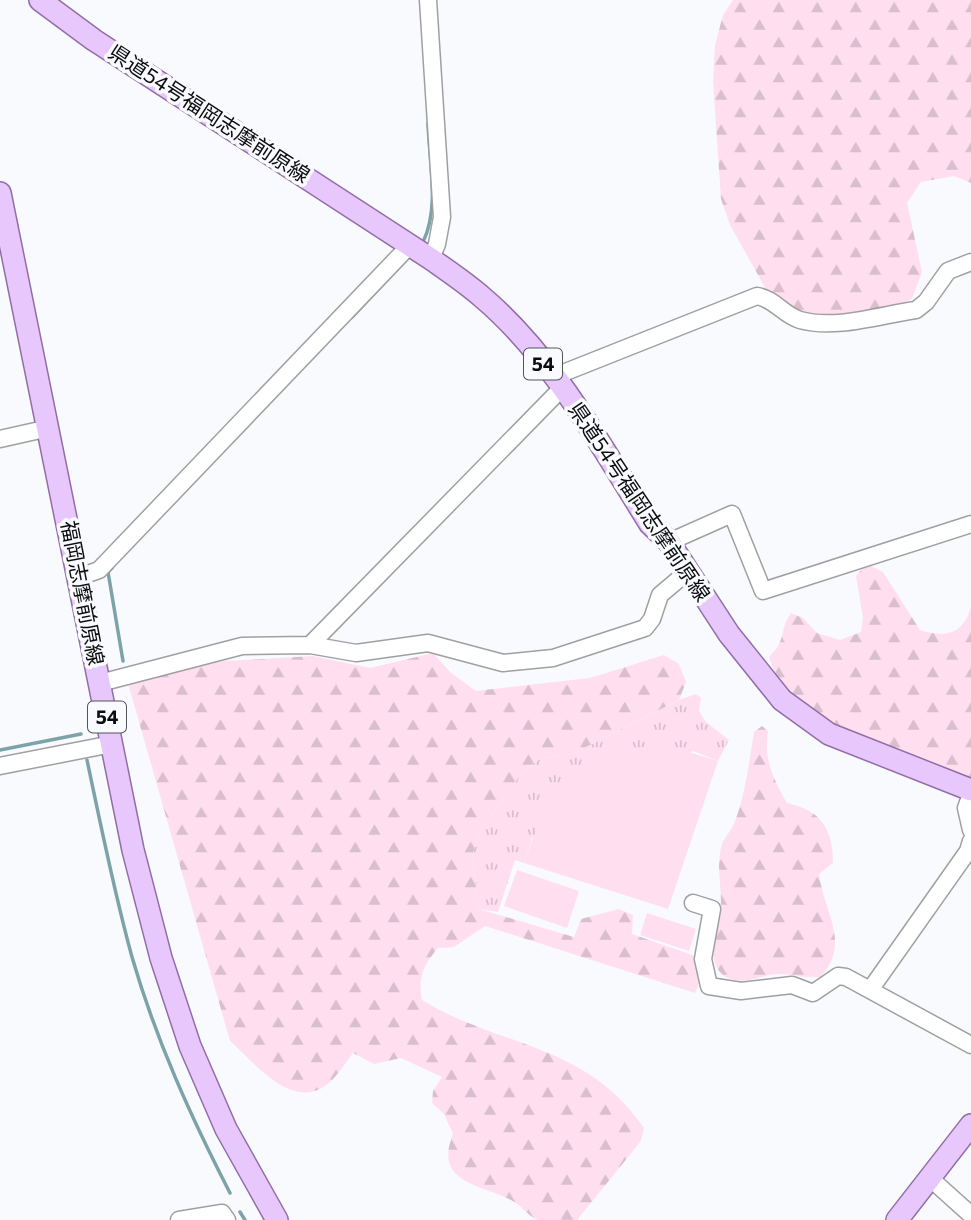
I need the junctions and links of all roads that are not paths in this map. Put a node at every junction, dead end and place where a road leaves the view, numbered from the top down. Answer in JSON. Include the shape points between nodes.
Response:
{"nodes":[{"id":1,"x":40,"y":0,"type":"edge"},
{"id":2,"x":428,"y":0,"type":"edge"},
{"id":3,"x":0,"y":193,"type":"edge"},
{"id":4,"x":410,"y":245,"type":"junction"},
{"id":5,"x":431,"y":259,"type":"junction"},
{"id":6,"x":971,"y":262,"type":"edge"},
{"id":7,"x":557,"y":383,"type":"junction"},
{"id":8,"x":49,"y":428,"type":"junction"},
{"id":9,"x":0,"y":439,"type":"edge"},
{"id":10,"x":971,"y":524,"type":"edge"},
{"id":11,"x":669,"y":542,"type":"junction"},
{"id":12,"x":686,"y":573,"type":"junction"},
{"id":13,"x":79,"y":577,"type":"junction"},
{"id":14,"x":310,"y":645,"type":"junction"},
{"id":15,"x":100,"y":683,"type":"junction"},
{"id":16,"x":112,"y":744,"type":"junction"},
{"id":17,"x":0,"y":766,"type":"edge"},
{"id":18,"x":971,"y":792,"type":"edge"},
{"id":19,"x":971,"y":830,"type":"edge"},
{"id":20,"x":971,"y":841,"type":"edge"},
{"id":21,"x":693,"y":903,"type":"dead end"},
{"id":22,"x":870,"y":990,"type":"junction"},
{"id":23,"x":971,"y":1045,"type":"edge"},
{"id":24,"x":969,"y":1134,"type":"edge"},
{"id":25,"x":931,"y":1179,"type":"junction"},
{"id":26,"x":971,"y":1215,"type":"edge"},
{"id":27,"x":179,"y":1220,"type":"edge"},
{"id":28,"x":227,"y":1220,"type":"edge"},
{"id":29,"x":277,"y":1220,"type":"edge"},
{"id":30,"x":897,"y":1220,"type":"edge"}],
"edges":[{"from":1,"to":4,"type":"main road","name":"県道54号福岡志摩前原線","number":"54","via":[[94,40]]},
{"from":2,"to":5,"type":"street","via":[[442,217]]},
{"from":3,"to":8,"type":"main road","name":"福岡志摩前原線","number":"54"},
{"from":4,"to":5,"type":"main road","name":"県道54号福岡志摩前原線","number":"54"},
{"from":4,"to":13,"type":"street","via":[[99,570]]},
{"from":5,"to":7,"type":"main road","name":"県道54号福岡志摩前原線","number":"54","via":[[483,297]]},
{"from":6,"to":7,"type":"street","via":[[948,271],[916,310],[827,324],[799,319],[769,298],[757,296]]},
{"from":7,"to":11,"type":"main road","name":"県道54号福岡志摩前原線","number":"54","via":[[650,524]]},
{"from":7,"to":14,"type":"street"},
{"from":8,"to":9,"type":"street"},
{"from":8,"to":13,"type":"main road","name":"福岡志摩前原線","number":"54"},
{"from":10,"to":11,"type":"street","via":[[763,591],[732,514]]},
{"from":11,"to":12,"type":"main road","name":"県道54号福岡志摩前原線","number":"54"},
{"from":12,"to":14,"type":"street","via":[[660,595],[645,628],[553,658],[503,663],[428,643],[356,653]]},
{"from":12,"to":18,"type":"main road","name":"県道54号福岡志摩前原線","number":"54","via":[[767,684],[804,718],[869,752]]},
{"from":13,"to":15,"type":"main road","name":"福岡志摩前原線","number":"54"},
{"from":14,"to":15,"type":"street","via":[[242,646]]},
{"from":15,"to":16,"type":"main road","name":"福岡志摩前原線","number":"54"},
{"from":16,"to":17,"type":"street"},
{"from":16,"to":29,"type":"main road","name":"福岡志摩前原線","number":"54","via":[[142,887],[190,1046],[226,1129]]},
{"from":18,"to":19,"type":"street","via":[[966,808]]},
{"from":20,"to":22,"type":"street"},
{"from":21,"to":22,"type":"street","via":[[712,909],[703,959],[709,986],[741,991],[792,985],[813,993],[838,976]]},
{"from":22,"to":23,"type":"street"},
{"from":24,"to":25,"type":"main road"},
{"from":25,"to":26,"type":"street"},
{"from":25,"to":30,"type":"main road"},
{"from":27,"to":28,"type":"street","via":[[222,1213]]}]}
